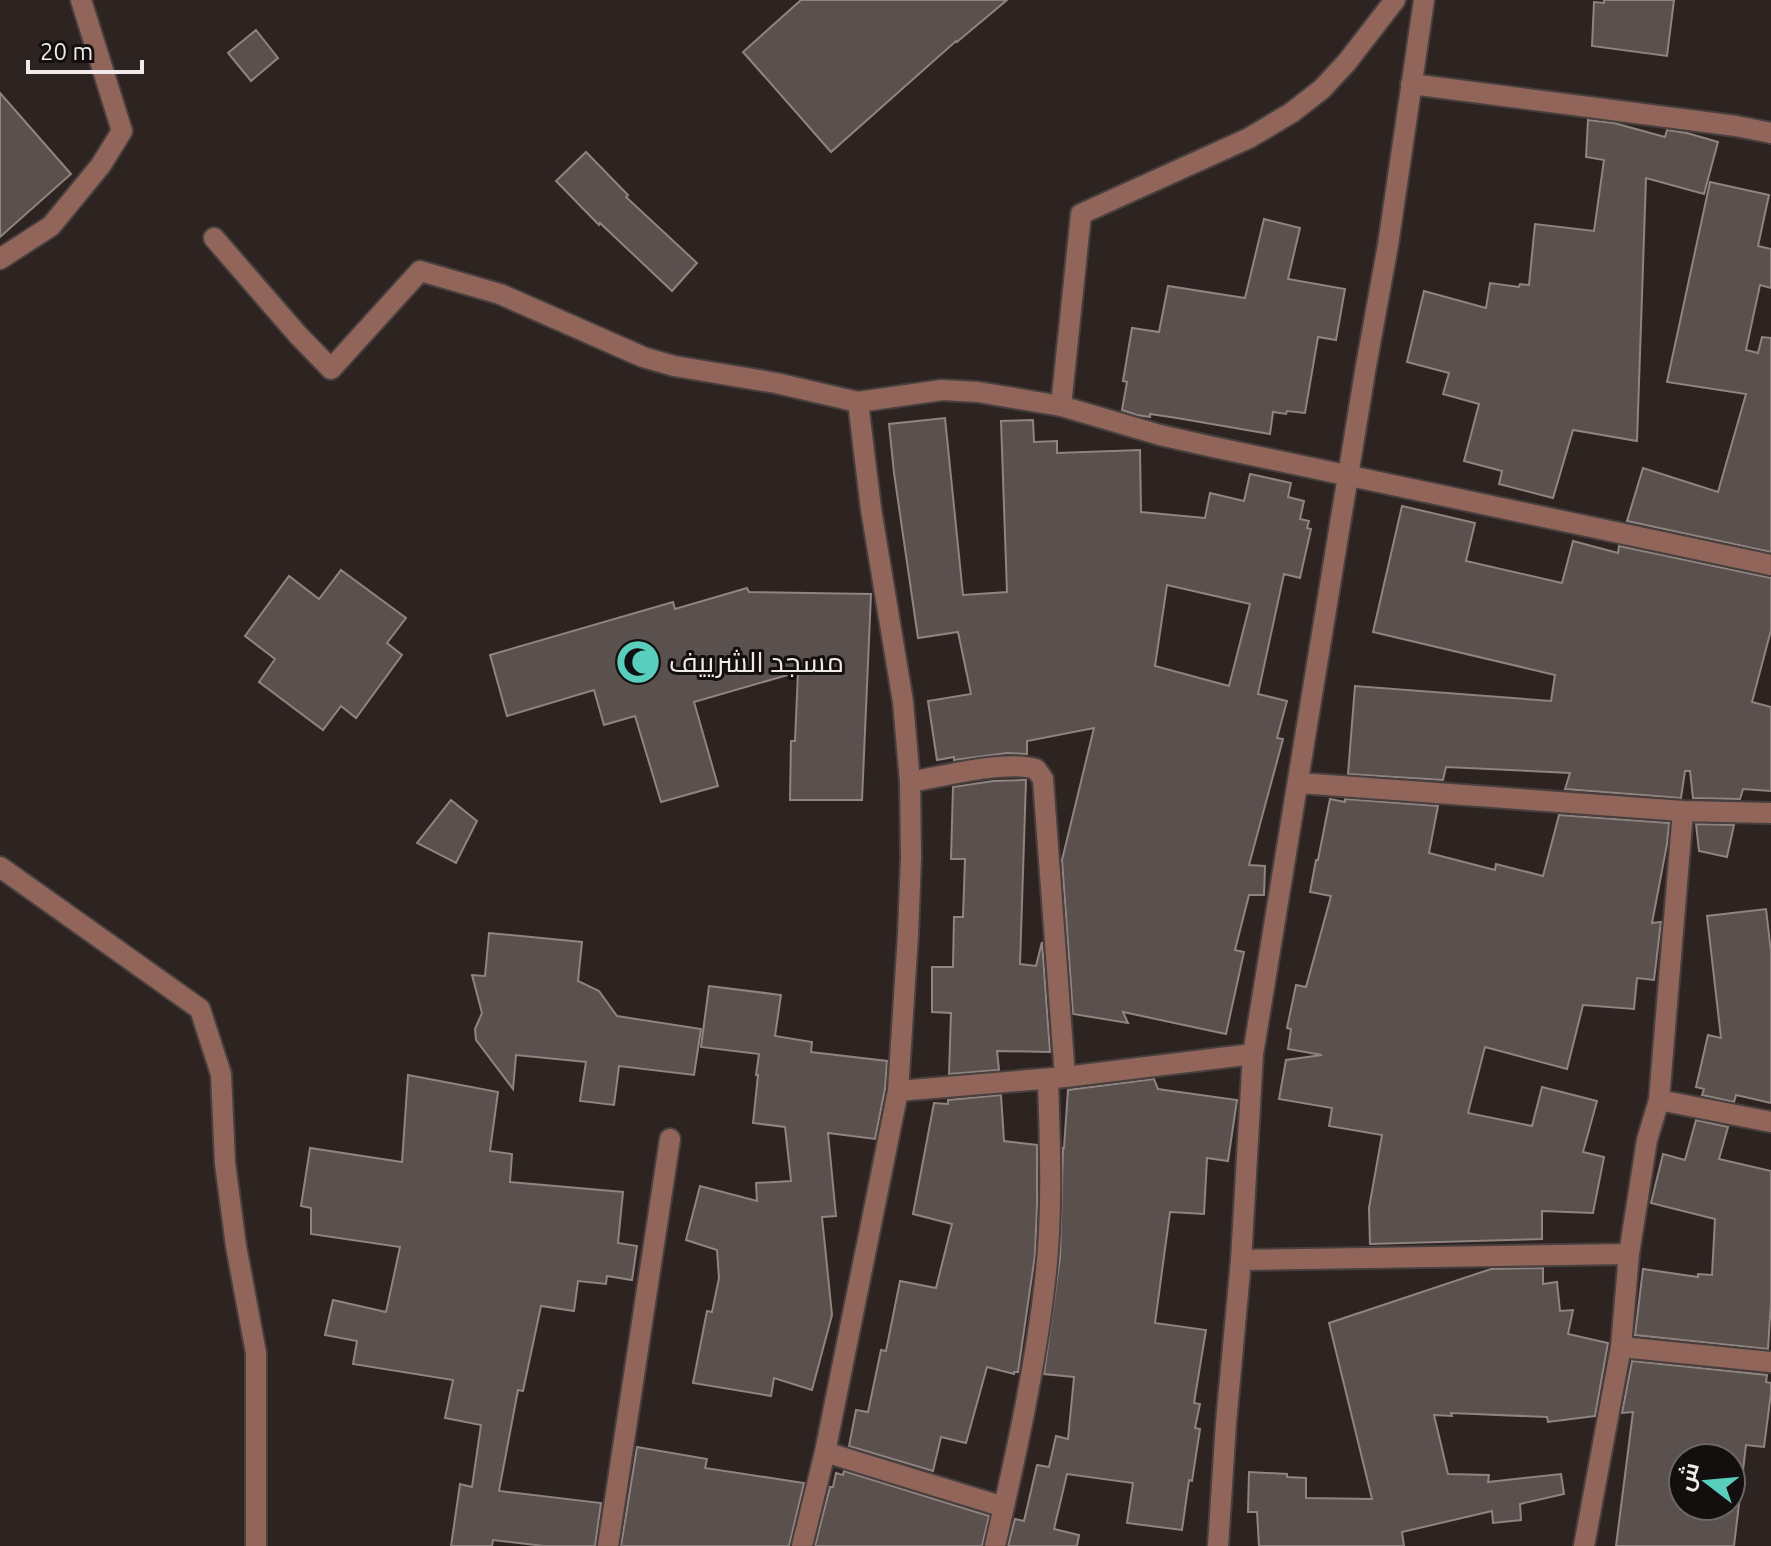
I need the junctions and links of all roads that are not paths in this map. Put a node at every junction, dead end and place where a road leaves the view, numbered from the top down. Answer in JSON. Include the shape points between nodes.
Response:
{"nodes":[{"id":1,"x":81,"y":0,"type":"edge"},
{"id":2,"x":1395,"y":0,"type":"edge"},
{"id":3,"x":1424,"y":0,"type":"edge"},
{"id":4,"x":1411,"y":84,"type":"junction"},
{"id":5,"x":1771,"y":133,"type":"edge"},
{"id":6,"x":214,"y":238,"type":"dead end"},
{"id":7,"x":0,"y":259,"type":"edge"},
{"id":8,"x":858,"y":402,"type":"junction"},
{"id":9,"x":1061,"y":406,"type":"junction"},
{"id":10,"x":1349,"y":474,"type":"junction"},
{"id":11,"x":1771,"y":565,"type":"edge"},
{"id":12,"x":910,"y":782,"type":"junction"},
{"id":13,"x":1299,"y":783,"type":"junction"},
{"id":14,"x":1683,"y":811,"type":"junction"},
{"id":15,"x":1771,"y":813,"type":"edge"},
{"id":16,"x":0,"y":867,"type":"edge"},
{"id":17,"x":1253,"y":1054,"type":"junction"},
{"id":18,"x":1056,"y":1078,"type":"junction"},
{"id":19,"x":898,"y":1091,"type":"junction"},
{"id":20,"x":1659,"y":1100,"type":"junction"},
{"id":21,"x":1771,"y":1122,"type":"edge"},
{"id":22,"x":670,"y":1139,"type":"dead end"},
{"id":23,"x":1629,"y":1254,"type":"junction"},
{"id":24,"x":1241,"y":1260,"type":"junction"},
{"id":25,"x":1621,"y":1347,"type":"junction"},
{"id":26,"x":1771,"y":1362,"type":"edge"},
{"id":27,"x":825,"y":1452,"type":"junction"},
{"id":28,"x":1004,"y":1507,"type":"junction"},
{"id":29,"x":256,"y":1546,"type":"edge"},
{"id":30,"x":608,"y":1546,"type":"edge"},
{"id":31,"x":802,"y":1546,"type":"edge"},
{"id":32,"x":995,"y":1546,"type":"edge"},
{"id":33,"x":1218,"y":1546,"type":"edge"},
{"id":34,"x":1584,"y":1546,"type":"edge"}],
"edges":[{"from":1,"to":7,"type":"street","via":[[122,131],[51,226]]},
{"from":2,"to":9,"type":"street","via":[[1347,62],[1291,113],[1249,138],[1081,214]]},
{"from":3,"to":4,"type":"street"},
{"from":4,"to":5,"type":"street"},
{"from":4,"to":10,"type":"street"},
{"from":6,"to":8,"type":"street","via":[[331,369],[420,271],[500,294],[643,357]]},
{"from":8,"to":9,"type":"street","via":[[942,390]]},
{"from":8,"to":12,"type":"street"},
{"from":9,"to":10,"type":"street","via":[[1160,435]]},
{"from":10,"to":11,"type":"street"},
{"from":10,"to":13,"type":"street"},
{"from":12,"to":18,"type":"street","via":[[1022,765],[1036,769],[1043,779]]},
{"from":12,"to":19,"type":"street","via":[[910,888]]},
{"from":13,"to":14,"type":"street"},
{"from":13,"to":17,"type":"street"},
{"from":14,"to":15,"type":"street"},
{"from":14,"to":20,"type":"street"},
{"from":16,"to":29,"type":"street","via":[[200,1009],[221,1074],[225,1163],[256,1353]]},
{"from":17,"to":18,"type":"street"},
{"from":17,"to":24,"type":"street"},
{"from":18,"to":19,"type":"street"},
{"from":18,"to":28,"type":"street","via":[[1046,1279]]},
{"from":19,"to":27,"type":"street"},
{"from":20,"to":21,"type":"street"},
{"from":20,"to":23,"type":"street","via":[[1647,1140]]},
{"from":22,"to":30,"type":"street"},
{"from":23,"to":24,"type":"street"},
{"from":23,"to":25,"type":"street"},
{"from":24,"to":33,"type":"street"},
{"from":25,"to":26,"type":"street"},
{"from":25,"to":34,"type":"street"},
{"from":27,"to":28,"type":"street"},
{"from":27,"to":31,"type":"street"},
{"from":28,"to":32,"type":"street"}]}
